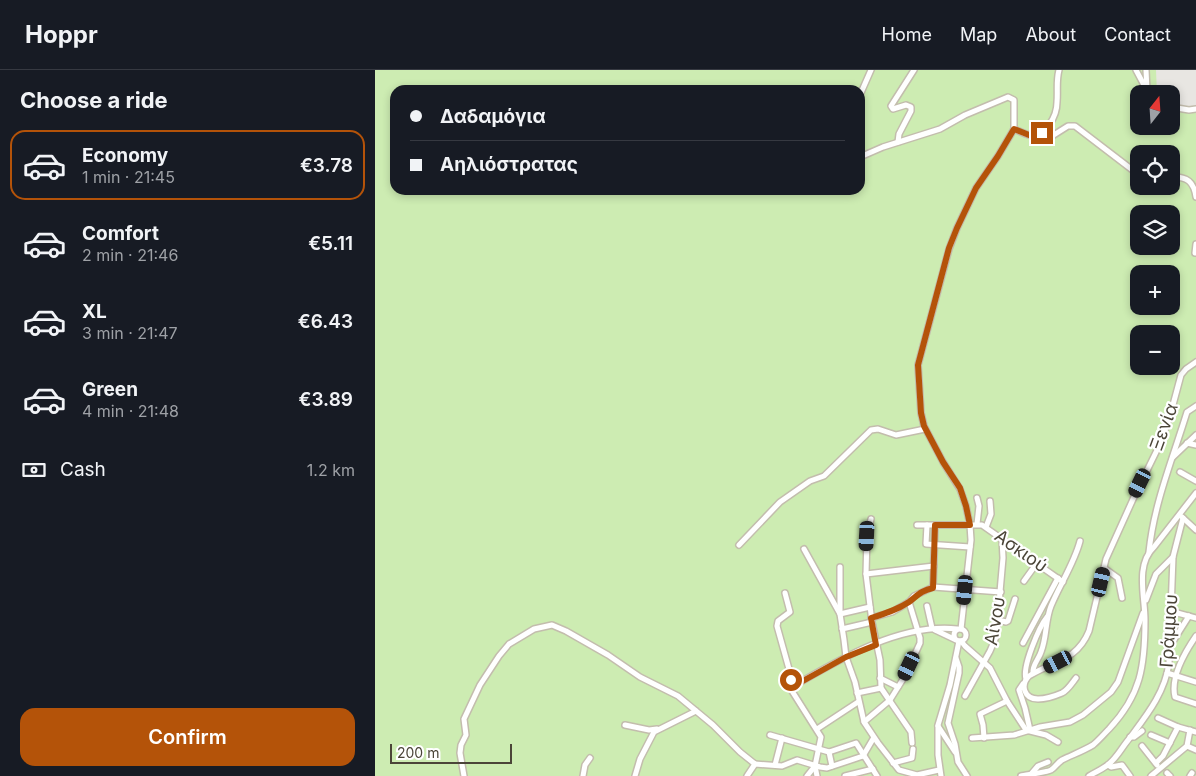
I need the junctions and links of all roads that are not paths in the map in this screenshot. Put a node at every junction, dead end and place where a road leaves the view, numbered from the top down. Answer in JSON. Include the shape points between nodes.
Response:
{"nodes":[{"id":1,"x":871,"y":70,"type":"edge"},
{"id":2,"x":915,"y":70,"type":"edge"},
{"id":3,"x":1059,"y":70,"type":"edge"},
{"id":4,"x":1136,"y":70,"type":"edge"},
{"id":5,"x":1146,"y":70,"type":"edge"},
{"id":6,"x":864,"y":85,"type":"edge"},
{"id":7,"x":1145,"y":85,"type":"edge"},
{"id":8,"x":1148,"y":85,"type":"edge"},
{"id":9,"x":1180,"y":108,"type":"edge"},
{"id":10,"x":1196,"y":109,"type":"edge"},
{"id":11,"x":1014,"y":129,"type":"junction"},
{"id":12,"x":1042,"y":133,"type":"junction"},
{"id":13,"x":898,"y":142,"type":"junction"},
{"id":14,"x":865,"y":155,"type":"edge"},
{"id":15,"x":1130,"y":168,"type":"edge"},
{"id":16,"x":1180,"y":176,"type":"edge"},
{"id":17,"x":1196,"y":197,"type":"edge"},
{"id":18,"x":1196,"y":244,"type":"edge"},
{"id":19,"x":1195,"y":253,"type":"dead end"},
{"id":20,"x":1196,"y":362,"type":"edge"},
{"id":21,"x":1196,"y":406,"type":"edge"},
{"id":22,"x":925,"y":429,"type":"junction"},
{"id":23,"x":1196,"y":435,"type":"edge"},
{"id":24,"x":1187,"y":443,"type":"junction"},
{"id":25,"x":1196,"y":445,"type":"edge"},
{"id":26,"x":1172,"y":458,"type":"junction"},
{"id":27,"x":1180,"y":472,"type":"dead end"},
{"id":28,"x":1196,"y":481,"type":"edge"},
{"id":29,"x":1196,"y":493,"type":"edge"},
{"id":30,"x":977,"y":498,"type":"dead end"},
{"id":31,"x":990,"y":500,"type":"dead end"},
{"id":32,"x":1182,"y":516,"type":"junction"},
{"id":33,"x":871,"y":519,"type":"dead end"},
{"id":34,"x":977,"y":524,"type":"junction"},
{"id":35,"x":927,"y":525,"type":"junction"},
{"id":36,"x":935,"y":525,"type":"junction"},
{"id":37,"x":970,"y":525,"type":"junction"},
{"id":38,"x":917,"y":526,"type":"dead end"},
{"id":39,"x":986,"y":527,"type":"junction"},
{"id":40,"x":1196,"y":530,"type":"edge"},
{"id":41,"x":1002,"y":539,"type":"junction"},
{"id":42,"x":1080,"y":541,"type":"dead end"},
{"id":43,"x":739,"y":545,"type":"dead end"},
{"id":44,"x":935,"y":545,"type":"junction"},
{"id":45,"x":970,"y":547,"type":"junction"},
{"id":46,"x":804,"y":549,"type":"dead end"},
{"id":47,"x":1149,"y":552,"type":"junction"},
{"id":48,"x":1173,"y":557,"type":"junction"},
{"id":49,"x":1037,"y":563,"type":"junction"},
{"id":50,"x":934,"y":566,"type":"junction"},
{"id":51,"x":840,"y":568,"type":"dead end"},
{"id":52,"x":1104,"y":568,"type":"junction"},
{"id":53,"x":866,"y":574,"type":"junction"},
{"id":54,"x":1060,"y":580,"type":"junction"},
{"id":55,"x":1024,"y":581,"type":"dead end"},
{"id":56,"x":933,"y":588,"type":"junction"},
{"id":57,"x":965,"y":590,"type":"junction"},
{"id":58,"x":1001,"y":592,"type":"junction"},
{"id":59,"x":785,"y":593,"type":"dead end"},
{"id":60,"x":1122,"y":598,"type":"dead end"},
{"id":61,"x":1015,"y":599,"type":"dead end"},
{"id":62,"x":909,"y":602,"type":"junction"},
{"id":63,"x":1045,"y":602,"type":"junction"},
{"id":64,"x":1145,"y":605,"type":"junction"},
{"id":65,"x":927,"y":606,"type":"dead end"},
{"id":66,"x":1051,"y":606,"type":"junction"},
{"id":67,"x":870,"y":607,"type":"junction"},
{"id":68,"x":1170,"y":611,"type":"junction"},
{"id":69,"x":841,"y":614,"type":"junction"},
{"id":70,"x":1189,"y":616,"type":"junction"},
{"id":71,"x":1047,"y":617,"type":"junction"},
{"id":72,"x":1196,"y":618,"type":"edge"},
{"id":73,"x":871,"y":620,"type":"junction"},
{"id":74,"x":998,"y":620,"type":"junction"},
{"id":75,"x":932,"y":628,"type":"junction"},
{"id":76,"x":842,"y":629,"type":"junction"},
{"id":77,"x":959,"y":629,"type":"junction"},
{"id":78,"x":917,"y":630,"type":"junction"},
{"id":79,"x":1196,"y":636,"type":"edge"},
{"id":80,"x":959,"y":640,"type":"junction"},
{"id":81,"x":1023,"y":642,"type":"dead end"},
{"id":82,"x":876,"y":645,"type":"junction"},
{"id":83,"x":1169,"y":647,"type":"junction"},
{"id":84,"x":846,"y":657,"type":"junction"},
{"id":85,"x":956,"y":658,"type":"junction"},
{"id":86,"x":984,"y":662,"type":"junction"},
{"id":87,"x":1033,"y":673,"type":"junction"},
{"id":88,"x":1167,"y":673,"type":"junction"},
{"id":89,"x":1177,"y":676,"type":"junction"},
{"id":90,"x":880,"y":678,"type":"junction"},
{"id":91,"x":1076,"y":678,"type":"dead end"},
{"id":92,"x":1025,"y":681,"type":"junction"},
{"id":93,"x":1196,"y":682,"type":"edge"},
{"id":94,"x":792,"y":687,"type":"junction"},
{"id":95,"x":898,"y":687,"type":"junction"},
{"id":96,"x":881,"y":688,"type":"junction"},
{"id":97,"x":857,"y":693,"type":"junction"},
{"id":98,"x":965,"y":696,"type":"dead end"},
{"id":99,"x":890,"y":700,"type":"junction"},
{"id":100,"x":1007,"y":701,"type":"junction"},
{"id":101,"x":858,"y":702,"type":"junction"},
{"id":102,"x":1196,"y":704,"type":"edge"},
{"id":103,"x":696,"y":711,"type":"junction"},
{"id":104,"x":1158,"y":718,"type":"dead end"},
{"id":105,"x":864,"y":722,"type":"junction"},
{"id":106,"x":625,"y":725,"type":"dead end"},
{"id":107,"x":937,"y":725,"type":"junction"},
{"id":108,"x":1178,"y":727,"type":"junction"},
{"id":109,"x":657,"y":728,"type":"junction"},
{"id":110,"x":817,"y":729,"type":"junction"},
{"id":111,"x":1030,"y":730,"type":"junction"},
{"id":112,"x":1142,"y":730,"type":"dead end"},
{"id":113,"x":1193,"y":731,"type":"edge"},
{"id":114,"x":770,"y":735,"type":"dead end"},
{"id":115,"x":1151,"y":735,"type":"dead end"},
{"id":116,"x":1132,"y":737,"type":"junction"},
{"id":117,"x":782,"y":738,"type":"junction"},
{"id":118,"x":972,"y":738,"type":"dead end"},
{"id":119,"x":984,"y":738,"type":"junction"},
{"id":120,"x":873,"y":740,"type":"dead end"},
{"id":121,"x":1058,"y":742,"type":"dead end"},
{"id":122,"x":1170,"y":743,"type":"junction"},
{"id":123,"x":1142,"y":746,"type":"dead end"},
{"id":124,"x":1187,"y":746,"type":"junction"},
{"id":125,"x":819,"y":749,"type":"junction"},
{"id":126,"x":1196,"y":750,"type":"edge"},
{"id":127,"x":829,"y":752,"type":"junction"},
{"id":128,"x":956,"y":753,"type":"junction"},
{"id":129,"x":863,"y":756,"type":"junction"},
{"id":130,"x":588,"y":758,"type":"dead end"},
{"id":131,"x":893,"y":762,"type":"junction"},
{"id":132,"x":1048,"y":762,"type":"dead end"},
{"id":133,"x":1156,"y":763,"type":"junction"},
{"id":134,"x":755,"y":764,"type":"junction"},
{"id":135,"x":775,"y":765,"type":"junction"},
{"id":136,"x":1108,"y":765,"type":"junction"},
{"id":137,"x":815,"y":766,"type":"junction"},
{"id":138,"x":832,"y":766,"type":"junction"},
{"id":139,"x":873,"y":769,"type":"junction"},
{"id":140,"x":1160,"y":769,"type":"junction"},
{"id":141,"x":939,"y":770,"type":"junction"},
{"id":142,"x":1031,"y":773,"type":"junction"},
{"id":143,"x":464,"y":776,"type":"edge"},
{"id":144,"x":583,"y":776,"type":"edge"},
{"id":145,"x":635,"y":776,"type":"edge"},
{"id":146,"x":747,"y":776,"type":"edge"},
{"id":147,"x":807,"y":776,"type":"edge"},
{"id":148,"x":817,"y":776,"type":"edge"},
{"id":149,"x":845,"y":776,"type":"edge"},
{"id":150,"x":877,"y":776,"type":"edge"},
{"id":151,"x":941,"y":776,"type":"edge"},
{"id":152,"x":967,"y":776,"type":"edge"},
{"id":153,"x":1021,"y":776,"type":"edge"},
{"id":154,"x":1089,"y":776,"type":"edge"},
{"id":155,"x":1131,"y":776,"type":"edge"},
{"id":156,"x":1151,"y":776,"type":"edge"}],
"edges":[{"from":1,"to":6,"type":"street"},
{"from":2,"to":13,"type":"street","via":[[891,106],[893,109],[906,105],[911,107]]},
{"from":3,"to":12,"type":"street","via":[[1056,109]]},
{"from":4,"to":7,"type":"street"},
{"from":5,"to":8,"type":"street"},
{"from":9,"to":10,"type":"street"},
{"from":11,"to":12,"type":"street","via":[[1029,135]]},
{"from":11,"to":13,"type":"street","via":[[1014,100],[1008,97],[940,129]]},
{"from":11,"to":22,"type":"street","via":[[976,188],[949,248],[919,360],[921,413]]},
{"from":12,"to":15,"type":"street","via":[[1049,138],[1068,126],[1075,126]]},
{"from":13,"to":14,"type":"street"},
{"from":16,"to":17,"type":"street","via":[[1189,180],[1195,188]]},
{"from":18,"to":19,"type":"street"},
{"from":20,"to":52,"type":"street","name":"Ξενία","via":[[1185,368],[1181,375],[1160,444]]},
{"from":21,"to":26,"type":"street","via":[[1187,412]]},
{"from":22,"to":37,"type":"street","via":[[960,488]]},
{"from":22,"to":43,"type":"street","via":[[896,435],[873,428],[824,476],[810,481],[779,502]]},
{"from":23,"to":24,"type":"street"},
{"from":24,"to":25,"type":"street"},
{"from":24,"to":26,"type":"street"},
{"from":26,"to":47,"type":"street","via":[[1162,487]]},
{"from":27,"to":28,"type":"street"},
{"from":29,"to":32,"type":"street"},
{"from":30,"to":34,"type":"street"},
{"from":31,"to":39,"type":"street","via":[[991,514]]},
{"from":32,"to":40,"type":"street"},
{"from":32,"to":47,"type":"street"},
{"from":32,"to":48,"type":"street","name":"Γράμμου"},
{"from":33,"to":53,"type":"street"},
{"from":34,"to":37,"type":"street","name":"Ασκιού"},
{"from":34,"to":39,"type":"street","name":"Ασκιού"},
{"from":35,"to":36,"type":"street","name":"Ασκιού"},
{"from":35,"to":38,"type":"street","name":"Ασκιού"},
{"from":35,"to":44,"type":"street","via":[[926,544]]},
{"from":36,"to":37,"type":"street","name":"Ασκιού"},
{"from":36,"to":44,"type":"street"},
{"from":37,"to":45,"type":"street"},
{"from":39,"to":41,"type":"street","name":"Ασκιού"},
{"from":41,"to":49,"type":"street","name":"Ασκιού"},
{"from":41,"to":58,"type":"street","name":"Αίνου"},
{"from":42,"to":54,"type":"street","via":[[1075,557]]},
{"from":44,"to":45,"type":"street"},
{"from":44,"to":50,"type":"street"},
{"from":45,"to":57,"type":"street"},
{"from":46,"to":69,"type":"street"},
{"from":47,"to":64,"type":"street","via":[[1143,573]]},
{"from":48,"to":64,"type":"street","via":[[1156,574]]},
{"from":48,"to":68,"type":"street","name":"Γράμμου"},
{"from":49,"to":54,"type":"street","name":"Ασκιού"},
{"from":49,"to":55,"type":"street"},
{"from":50,"to":53,"type":"street"},
{"from":50,"to":56,"type":"street"},
{"from":51,"to":69,"type":"street"},
{"from":52,"to":60,"type":"street","via":[[1118,578]]},
{"from":52,"to":87,"type":"street","name":"Ξενία","via":[[1085,642],[1075,653]]},
{"from":53,"to":67,"type":"street"},
{"from":54,"to":63,"type":"street"},
{"from":54,"to":66,"type":"street"},
{"from":56,"to":57,"type":"street"},
{"from":56,"to":62,"type":"street"},
{"from":57,"to":58,"type":"street"},
{"from":57,"to":77,"type":"street"},
{"from":58,"to":74,"type":"street","name":"Αίνου"},
{"from":59,"to":94,"type":"street","via":[[791,612],[778,621],[777,626]]},
{"from":61,"to":74,"type":"street","via":[[1008,621]]},
{"from":62,"to":73,"type":"street"},
{"from":62,"to":78,"type":"street"},
{"from":63,"to":66,"type":"street"},
{"from":63,"to":81,"type":"street"},
{"from":64,"to":111,"type":"street","via":[[1114,689],[1070,722]]},
{"from":64,"to":142,"type":"street","via":[[1142,664],[1133,698],[1093,745],[1051,770]]},
{"from":65,"to":75,"type":"street"},
{"from":66,"to":71,"type":"street"},
{"from":67,"to":69,"type":"street"},
{"from":67,"to":73,"type":"street"},
{"from":68,"to":70,"type":"street"},
{"from":68,"to":83,"type":"street","name":"Γράμμου"},
{"from":69,"to":76,"type":"street"},
{"from":70,"to":72,"type":"street"},
{"from":70,"to":83,"type":"street"},
{"from":71,"to":87,"type":"street","via":[[1043,647]]},
{"from":71,"to":92,"type":"street","via":[[1038,631]]},
{"from":73,"to":76,"type":"street"},
{"from":73,"to":82,"type":"street"},
{"from":74,"to":86,"type":"street","name":"Αίνου","via":[[995,641]]},
{"from":75,"to":77,"type":"street"},
{"from":75,"to":78,"type":"street"},
{"from":75,"to":80,"type":"street"},
{"from":76,"to":84,"type":"street"},
{"from":77,"to":80,"type":"street","via":[[954,634]]},
{"from":77,"to":80,"type":"street","via":[[966,634]]},
{"from":78,"to":82,"type":"street"},
{"from":78,"to":95,"type":"street","via":[[920,643]]},
{"from":79,"to":89,"type":"street","via":[[1182,658]]},
{"from":80,"to":85,"type":"street"},
{"from":80,"to":86,"type":"street"},
{"from":82,"to":84,"type":"street"},
{"from":82,"to":90,"type":"street"},
{"from":83,"to":88,"type":"street","name":"Γράμμου"},
{"from":84,"to":94,"type":"street"},
{"from":84,"to":97,"type":"street"},
{"from":85,"to":107,"type":"street"},
{"from":85,"to":128,"type":"street","via":[[959,673],[948,719]]},
{"from":86,"to":98,"type":"street","name":"Αίνου"},
{"from":86,"to":100,"type":"street","via":[[994,674]]},
{"from":87,"to":92,"type":"street","name":"Ξενία"},
{"from":88,"to":89,"type":"street"},
{"from":88,"to":116,"type":"street","name":"Γράμμου","via":[[1156,700]]},
{"from":89,"to":93,"type":"street"},
{"from":89,"to":102,"type":"street","via":[[1175,697]]},
{"from":90,"to":95,"type":"street"},
{"from":90,"to":96,"type":"street"},
{"from":91,"to":92,"type":"street","via":[[1063,693],[1039,699],[1026,693]]},
{"from":92,"to":111,"type":"street","via":[[1019,690]]},
{"from":94,"to":110,"type":"street","via":[[799,704]]},
{"from":95,"to":99,"type":"street"},
{"from":96,"to":97,"type":"street"},
{"from":96,"to":99,"type":"street"},
{"from":97,"to":101,"type":"street"},
{"from":99,"to":105,"type":"street"},
{"from":99,"to":131,"type":"street","via":[[911,732],[913,746],[912,758]]},
{"from":100,"to":111,"type":"street","via":[[1026,730]]},
{"from":100,"to":119,"type":"street","via":[[980,714]]},
{"from":101,"to":105,"type":"street"},
{"from":101,"to":110,"type":"street"},
{"from":103,"to":109,"type":"street"},
{"from":103,"to":134,"type":"street"},
{"from":103,"to":143,"type":"street","via":[[678,696],[639,677],[566,631],[552,625],[540,627],[505,648],[472,701],[464,719],[466,735],[460,753]]},
{"from":104,"to":108,"type":"street"},
{"from":105,"to":131,"type":"street"},
{"from":106,"to":109,"type":"street","via":[[644,730]]},
{"from":107,"to":128,"type":"street"},
{"from":107,"to":141,"type":"street"},
{"from":108,"to":113,"type":"street"},
{"from":108,"to":122,"type":"street"},
{"from":109,"to":145,"type":"street","via":[[640,759]]},
{"from":110,"to":125,"type":"street","via":[[821,737]]},
{"from":111,"to":119,"type":"street"},
{"from":111,"to":121,"type":"street","via":[[1046,734]]},
{"from":112,"to":116,"type":"street"},
{"from":113,"to":124,"type":"street"},
{"from":114,"to":117,"type":"street"},
{"from":115,"to":122,"type":"street"},
{"from":116,"to":136,"type":"street","name":"Γράμμου"},
{"from":117,"to":125,"type":"street"},
{"from":117,"to":135,"type":"street"},
{"from":118,"to":119,"type":"street"},
{"from":120,"to":129,"type":"street"},
{"from":122,"to":133,"type":"street"},
{"from":123,"to":133,"type":"street"},
{"from":124,"to":126,"type":"street"},
{"from":124,"to":140,"type":"street"},
{"from":125,"to":127,"type":"street"},
{"from":125,"to":137,"type":"street"},
{"from":127,"to":129,"type":"street","via":[[856,743]]},
{"from":127,"to":138,"type":"street"},
{"from":128,"to":152,"type":"street"},
{"from":129,"to":138,"type":"street"},
{"from":129,"to":139,"type":"street"},
{"from":130,"to":144,"type":"street"},
{"from":131,"to":141,"type":"street","via":[[899,770],[917,775]]},
{"from":132,"to":142,"type":"street"},
{"from":133,"to":140,"type":"street"},
{"from":134,"to":135,"type":"street"},
{"from":134,"to":146,"type":"street"},
{"from":135,"to":137,"type":"street","via":[[783,766],[797,760]]},
{"from":136,"to":154,"type":"street","name":"Γράμμου"},
{"from":136,"to":155,"type":"street","via":[[1122,765]]},
{"from":137,"to":138,"type":"street"},
{"from":137,"to":147,"type":"street"},
{"from":137,"to":148,"type":"street"},
{"from":139,"to":149,"type":"street"},
{"from":139,"to":150,"type":"street"},
{"from":140,"to":156,"type":"street"},
{"from":141,"to":151,"type":"street"},
{"from":142,"to":153,"type":"street"}]}
